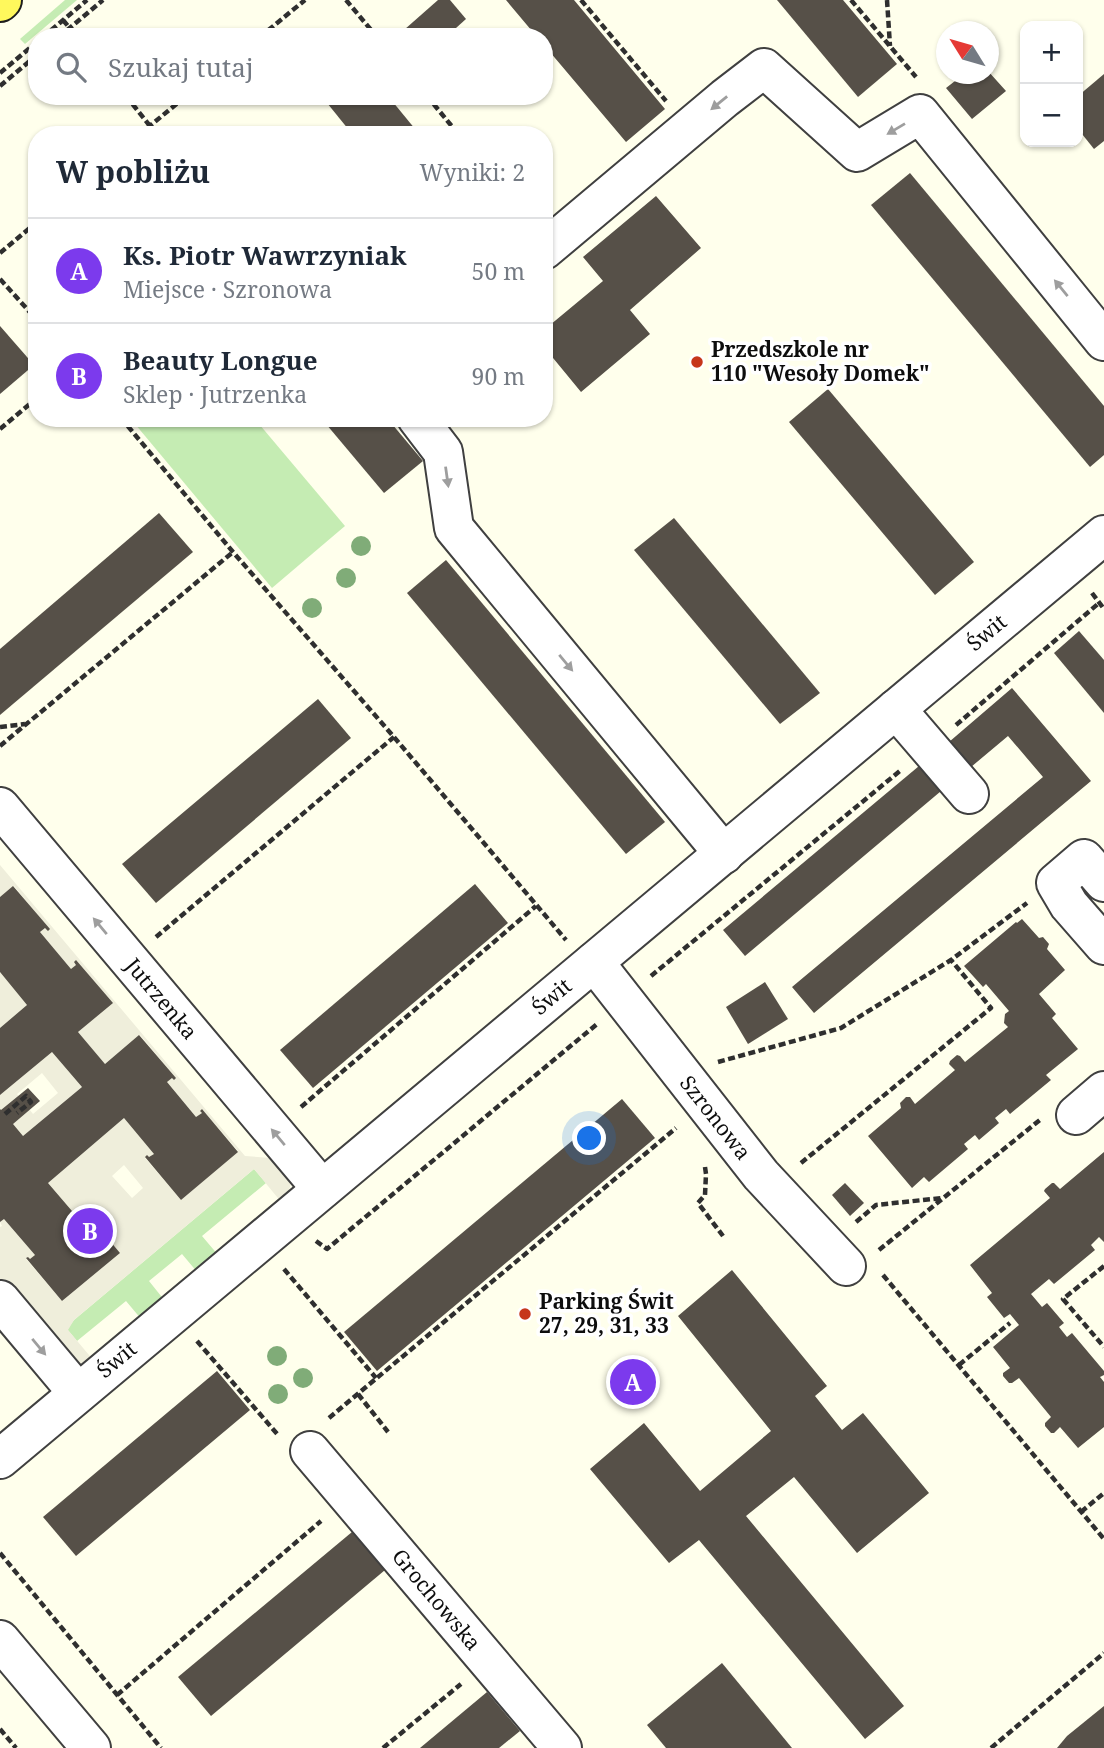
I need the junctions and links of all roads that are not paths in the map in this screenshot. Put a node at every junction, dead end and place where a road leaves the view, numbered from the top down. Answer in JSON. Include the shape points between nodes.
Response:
{"nodes":[{"id":1,"x":553,"y":242,"type":"edge"},
{"id":2,"x":1104,"y":341,"type":"edge"},
{"id":3,"x":423,"y":427,"type":"edge"},
{"id":4,"x":1104,"y":535,"type":"edge"},
{"id":5,"x":896,"y":709,"type":"junction"},
{"id":6,"x":969,"y":794,"type":"dead end"},
{"id":7,"x":0,"y":807,"type":"edge"},
{"id":8,"x":724,"y":854,"type":"junction"},
{"id":9,"x":1104,"y":882,"type":"edge"},
{"id":10,"x":1104,"y":945,"type":"edge"},
{"id":11,"x":581,"y":952,"type":"junction"},
{"id":12,"x":322,"y":1189,"type":"junction"},
{"id":13,"x":857,"y":1262,"type":"road end"},
{"id":14,"x":0,"y":1300,"type":"edge"},
{"id":15,"x":78,"y":1393,"type":"junction"},
{"id":16,"x":304,"y":1439,"type":"road end"},
{"id":17,"x":0,"y":1459,"type":"edge"},
{"id":18,"x":0,"y":1640,"type":"edge"},
{"id":19,"x":90,"y":1748,"type":"edge"},
{"id":20,"x":562,"y":1748,"type":"edge"}],
"edges":[{"from":2,"to":1,"type":"street","one_way":true,"via":[[920,114],[857,152],[764,68]]},
{"from":3,"to":8,"type":"street","one_way":true,"via":[[443,452],[453,528]]},
{"from":4,"to":5,"type":"street","name":"Świt"},
{"from":5,"to":6,"type":"street"},
{"from":5,"to":8,"type":"street","name":"Świt"},
{"from":12,"to":7,"type":"street","name":"Jutrzenka","one_way":true},
{"from":8,"to":11,"type":"street","name":"Świt"},
{"from":9,"to":10,"type":"street","via":[[1084,859],[1056,883]]},
{"from":11,"to":12,"type":"street","name":"Świt"},
{"from":11,"to":13,"type":"street","name":"Szronowa","via":[[761,1175]]},
{"from":12,"to":15,"type":"street","name":"Świt"},
{"from":14,"to":15,"type":"street","one_way":true},
{"from":15,"to":17,"type":"street","name":"Świt"},
{"from":16,"to":20,"type":"street","name":"Grochowska"},
{"from":18,"to":19,"type":"street"}]}
